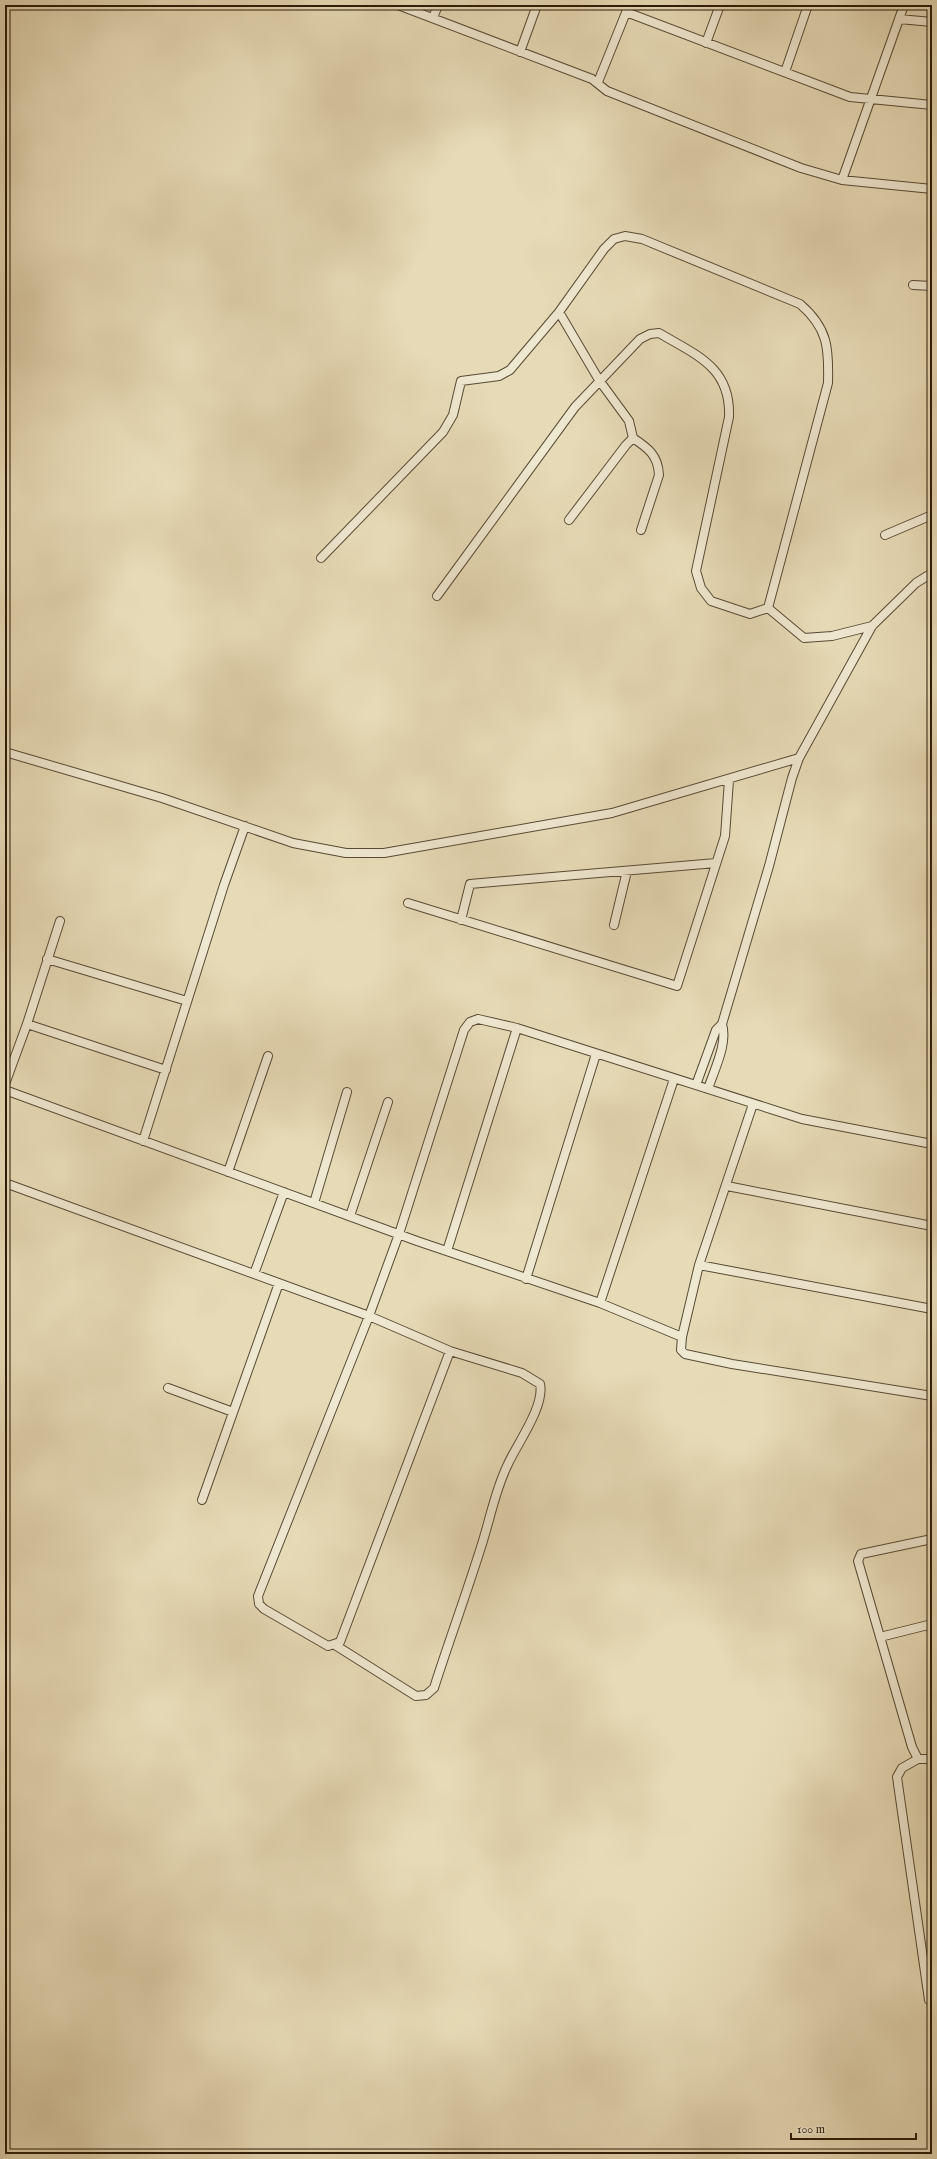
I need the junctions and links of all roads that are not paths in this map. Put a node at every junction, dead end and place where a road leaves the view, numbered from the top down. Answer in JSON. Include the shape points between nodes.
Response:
{"nodes":[{"id":1,"x":398,"y":5,"type":"edge"},
{"id":2,"x":438,"y":5,"type":"edge"},
{"id":3,"x":537,"y":5,"type":"edge"},
{"id":4,"x":720,"y":5,"type":"edge"},
{"id":5,"x":808,"y":5,"type":"edge"},
{"id":6,"x":904,"y":5,"type":"edge"},
{"id":7,"x":628,"y":9,"type":"edge"},
{"id":8,"x":433,"y":18,"type":"junction"},
{"id":9,"x":899,"y":19,"type":"junction"},
{"id":10,"x":932,"y":22,"type":"edge"},
{"id":11,"x":706,"y":43,"type":"junction"},
{"id":12,"x":520,"y":52,"type":"junction"},
{"id":13,"x":785,"y":72,"type":"junction"},
{"id":14,"x":598,"y":82,"type":"junction"},
{"id":15,"x":870,"y":100,"type":"junction"},
{"id":16,"x":932,"y":105,"type":"edge"},
{"id":17,"x":842,"y":180,"type":"junction"},
{"id":18,"x":932,"y":189,"type":"edge"},
{"id":19,"x":913,"y":285,"type":"dead end"},
{"id":20,"x":932,"y":286,"type":"edge"},
{"id":21,"x":559,"y":312,"type":"junction"},
{"id":22,"x":599,"y":380,"type":"junction"},
{"id":23,"x":634,"y":438,"type":"junction"},
{"id":24,"x":932,"y":515,"type":"edge"},
{"id":25,"x":569,"y":520,"type":"dead end"},
{"id":26,"x":641,"y":530,"type":"dead end"},
{"id":27,"x":885,"y":535,"type":"dead end"},
{"id":28,"x":321,"y":558,"type":"dead end"},
{"id":29,"x":932,"y":574,"type":"edge"},
{"id":30,"x":437,"y":596,"type":"dead end"},
{"id":31,"x":768,"y":608,"type":"junction"},
{"id":32,"x":872,"y":626,"type":"junction"},
{"id":33,"x":5,"y":752,"type":"edge"},
{"id":34,"x":799,"y":758,"type":"junction"},
{"id":35,"x":729,"y":780,"type":"junction"},
{"id":36,"x":245,"y":826,"type":"junction"},
{"id":37,"x":716,"y":864,"type":"junction"},
{"id":38,"x":627,"y":871,"type":"junction"},
{"id":39,"x":408,"y":903,"type":"dead end"},
{"id":40,"x":461,"y":920,"type":"junction"},
{"id":41,"x":60,"y":921,"type":"dead end"},
{"id":42,"x":614,"y":925,"type":"dead end"},
{"id":43,"x":47,"y":959,"type":"junction"},
{"id":44,"x":187,"y":1001,"type":"junction"},
{"id":45,"x":27,"y":1024,"type":"junction"},
{"id":46,"x":722,"y":1024,"type":"junction"},
{"id":47,"x":517,"y":1028,"type":"junction"},
{"id":48,"x":596,"y":1054,"type":"junction"},
{"id":49,"x":268,"y":1056,"type":"dead end"},
{"id":50,"x":166,"y":1070,"type":"junction"},
{"id":51,"x":674,"y":1080,"type":"junction"},
{"id":52,"x":5,"y":1084,"type":"edge"},
{"id":53,"x":696,"y":1085,"type":"junction"},
{"id":54,"x":708,"y":1089,"type":"junction"},
{"id":55,"x":5,"y":1090,"type":"edge"},
{"id":56,"x":347,"y":1092,"type":"dead end"},
{"id":57,"x":388,"y":1102,"type":"dead end"},
{"id":58,"x":753,"y":1104,"type":"junction"},
{"id":59,"x":143,"y":1141,"type":"junction"},
{"id":60,"x":932,"y":1144,"type":"edge"},
{"id":61,"x":228,"y":1172,"type":"junction"},
{"id":62,"x":5,"y":1183,"type":"edge"},
{"id":63,"x":727,"y":1186,"type":"junction"},
{"id":64,"x":284,"y":1192,"type":"junction"},
{"id":65,"x":314,"y":1203,"type":"junction"},
{"id":66,"x":350,"y":1216,"type":"junction"},
{"id":67,"x":932,"y":1226,"type":"edge"},
{"id":68,"x":399,"y":1234,"type":"junction"},
{"id":69,"x":447,"y":1251,"type":"junction"},
{"id":70,"x":699,"y":1265,"type":"junction"},
{"id":71,"x":254,"y":1274,"type":"junction"},
{"id":72,"x":526,"y":1279,"type":"junction"},
{"id":73,"x":279,"y":1283,"type":"junction"},
{"id":74,"x":600,"y":1303,"type":"junction"},
{"id":75,"x":932,"y":1309,"type":"edge"},
{"id":76,"x":369,"y":1316,"type":"junction"},
{"id":77,"x":682,"y":1337,"type":"junction"},
{"id":78,"x":450,"y":1351,"type":"junction"},
{"id":79,"x":168,"y":1388,"type":"dead end"},
{"id":80,"x":932,"y":1396,"type":"edge"},
{"id":81,"x":233,"y":1412,"type":"junction"},
{"id":82,"x":202,"y":1500,"type":"dead end"},
{"id":83,"x":932,"y":1539,"type":"edge"},
{"id":84,"x":932,"y":1624,"type":"edge"},
{"id":85,"x":880,"y":1637,"type":"junction"},
{"id":86,"x":335,"y":1645,"type":"junction"},
{"id":87,"x":918,"y":1759,"type":"junction"},
{"id":88,"x":932,"y":1759,"type":"edge"},
{"id":89,"x":929,"y":2000,"type":"dead end"}],
"edges":[{"from":1,"to":8,"type":"street"},
{"from":2,"to":8,"type":"street"},
{"from":3,"to":12,"type":"street"},
{"from":4,"to":11,"type":"street"},
{"from":5,"to":13,"type":"street"},
{"from":6,"to":9,"type":"street"},
{"from":7,"to":11,"type":"street"},
{"from":7,"to":14,"type":"street"},
{"from":8,"to":12,"type":"street"},
{"from":9,"to":10,"type":"street"},
{"from":9,"to":15,"type":"street"},
{"from":11,"to":13,"type":"street"},
{"from":12,"to":14,"type":"street"},
{"from":13,"to":15,"type":"street","via":[[850,97]]},
{"from":14,"to":17,"type":"street","via":[[607,90],[801,168]]},
{"from":15,"to":16,"type":"street"},
{"from":15,"to":17,"type":"street"},
{"from":17,"to":18,"type":"street"},
{"from":19,"to":20,"type":"street"},
{"from":21,"to":22,"type":"street"},
{"from":21,"to":28,"type":"street","via":[[510,370],[499,376],[461,381],[453,415],[443,432]]},
{"from":21,"to":31,"type":"street","via":[[604,249],[614,239],[625,236],[642,239],[800,304],[812,315],[824,333],[829,353],[828,383]]},
{"from":22,"to":23,"type":"street","via":[[629,421]]},
{"from":22,"to":30,"type":"street","via":[[575,407]]},
{"from":22,"to":31,"type":"street","via":[[640,339],[650,334],[659,334],[709,363],[720,377],[727,388],[730,402],[729,417],[696,571],[701,588],[711,601],[750,614]]},
{"from":23,"to":25,"type":"street"},
{"from":23,"to":26,"type":"street","via":[[651,451],[659,466],[659,474]]},
{"from":24,"to":27,"type":"street"},
{"from":29,"to":32,"type":"street","via":[[916,583]]},
{"from":31,"to":32,"type":"street","via":[[804,638],[832,636]]},
{"from":32,"to":34,"type":"street"},
{"from":33,"to":36,"type":"street","via":[[162,798]]},
{"from":34,"to":35,"type":"street"},
{"from":34,"to":46,"type":"street"},
{"from":35,"to":36,"type":"street","via":[[667,795],[612,813],[384,853],[346,854],[293,843]]},
{"from":35,"to":37,"type":"street","via":[[725,836]]},
{"from":36,"to":44,"type":"street"},
{"from":37,"to":38,"type":"street"},
{"from":37,"to":40,"type":"street","via":[[676,986]]},
{"from":38,"to":40,"type":"street","via":[[470,884]]},
{"from":38,"to":42,"type":"street"},
{"from":39,"to":40,"type":"street"},
{"from":41,"to":43,"type":"street"},
{"from":43,"to":44,"type":"street"},
{"from":43,"to":45,"type":"street"},
{"from":44,"to":50,"type":"street"},
{"from":45,"to":50,"type":"street"},
{"from":45,"to":52,"type":"street"},
{"from":46,"to":53,"type":"street","via":[[716,1030]]},
{"from":46,"to":54,"type":"street","via":[[722,1045]]},
{"from":47,"to":48,"type":"street"},
{"from":47,"to":68,"type":"street","via":[[478,1019],[470,1022],[464,1030]]},
{"from":47,"to":69,"type":"street"},
{"from":48,"to":51,"type":"street"},
{"from":48,"to":72,"type":"street"},
{"from":49,"to":61,"type":"street"},
{"from":50,"to":59,"type":"street"},
{"from":51,"to":53,"type":"street"},
{"from":51,"to":74,"type":"street"},
{"from":53,"to":54,"type":"street"},
{"from":54,"to":58,"type":"street"},
{"from":55,"to":59,"type":"street"},
{"from":56,"to":65,"type":"street"},
{"from":57,"to":66,"type":"street"},
{"from":58,"to":60,"type":"street","via":[[802,1119]]},
{"from":58,"to":63,"type":"street"},
{"from":59,"to":61,"type":"street"},
{"from":61,"to":64,"type":"street"},
{"from":62,"to":71,"type":"street"},
{"from":63,"to":67,"type":"street"},
{"from":63,"to":70,"type":"street"},
{"from":64,"to":65,"type":"street"},
{"from":64,"to":71,"type":"street"},
{"from":65,"to":66,"type":"street"},
{"from":66,"to":68,"type":"street"},
{"from":68,"to":69,"type":"street"},
{"from":68,"to":76,"type":"street"},
{"from":69,"to":72,"type":"street"},
{"from":70,"to":75,"type":"street"},
{"from":70,"to":77,"type":"street"},
{"from":71,"to":73,"type":"street"},
{"from":72,"to":74,"type":"street"},
{"from":73,"to":76,"type":"street"},
{"from":73,"to":81,"type":"street"},
{"from":74,"to":77,"type":"street"},
{"from":76,"to":78,"type":"street"},
{"from":76,"to":86,"type":"street","via":[[258,1596],[259,1604],[264,1609],[328,1646]]},
{"from":77,"to":80,"type":"street","via":[[681,1350],[685,1354]]},
{"from":78,"to":86,"type":"street","via":[[340,1642]]},
{"from":78,"to":86,"type":"street","via":[[522,1373],[540,1384],[541,1391],[536,1408],[507,1465],[495,1497],[434,1688],[426,1695],[416,1696]]},
{"from":79,"to":81,"type":"street"},
{"from":81,"to":82,"type":"street"},
{"from":83,"to":85,"type":"street","via":[[861,1554],[858,1564]]},
{"from":84,"to":85,"type":"street"},
{"from":85,"to":87,"type":"street","via":[[912,1747]]},
{"from":87,"to":88,"type":"street"},
{"from":87,"to":89,"type":"street","via":[[902,1768],[897,1777]]}]}
